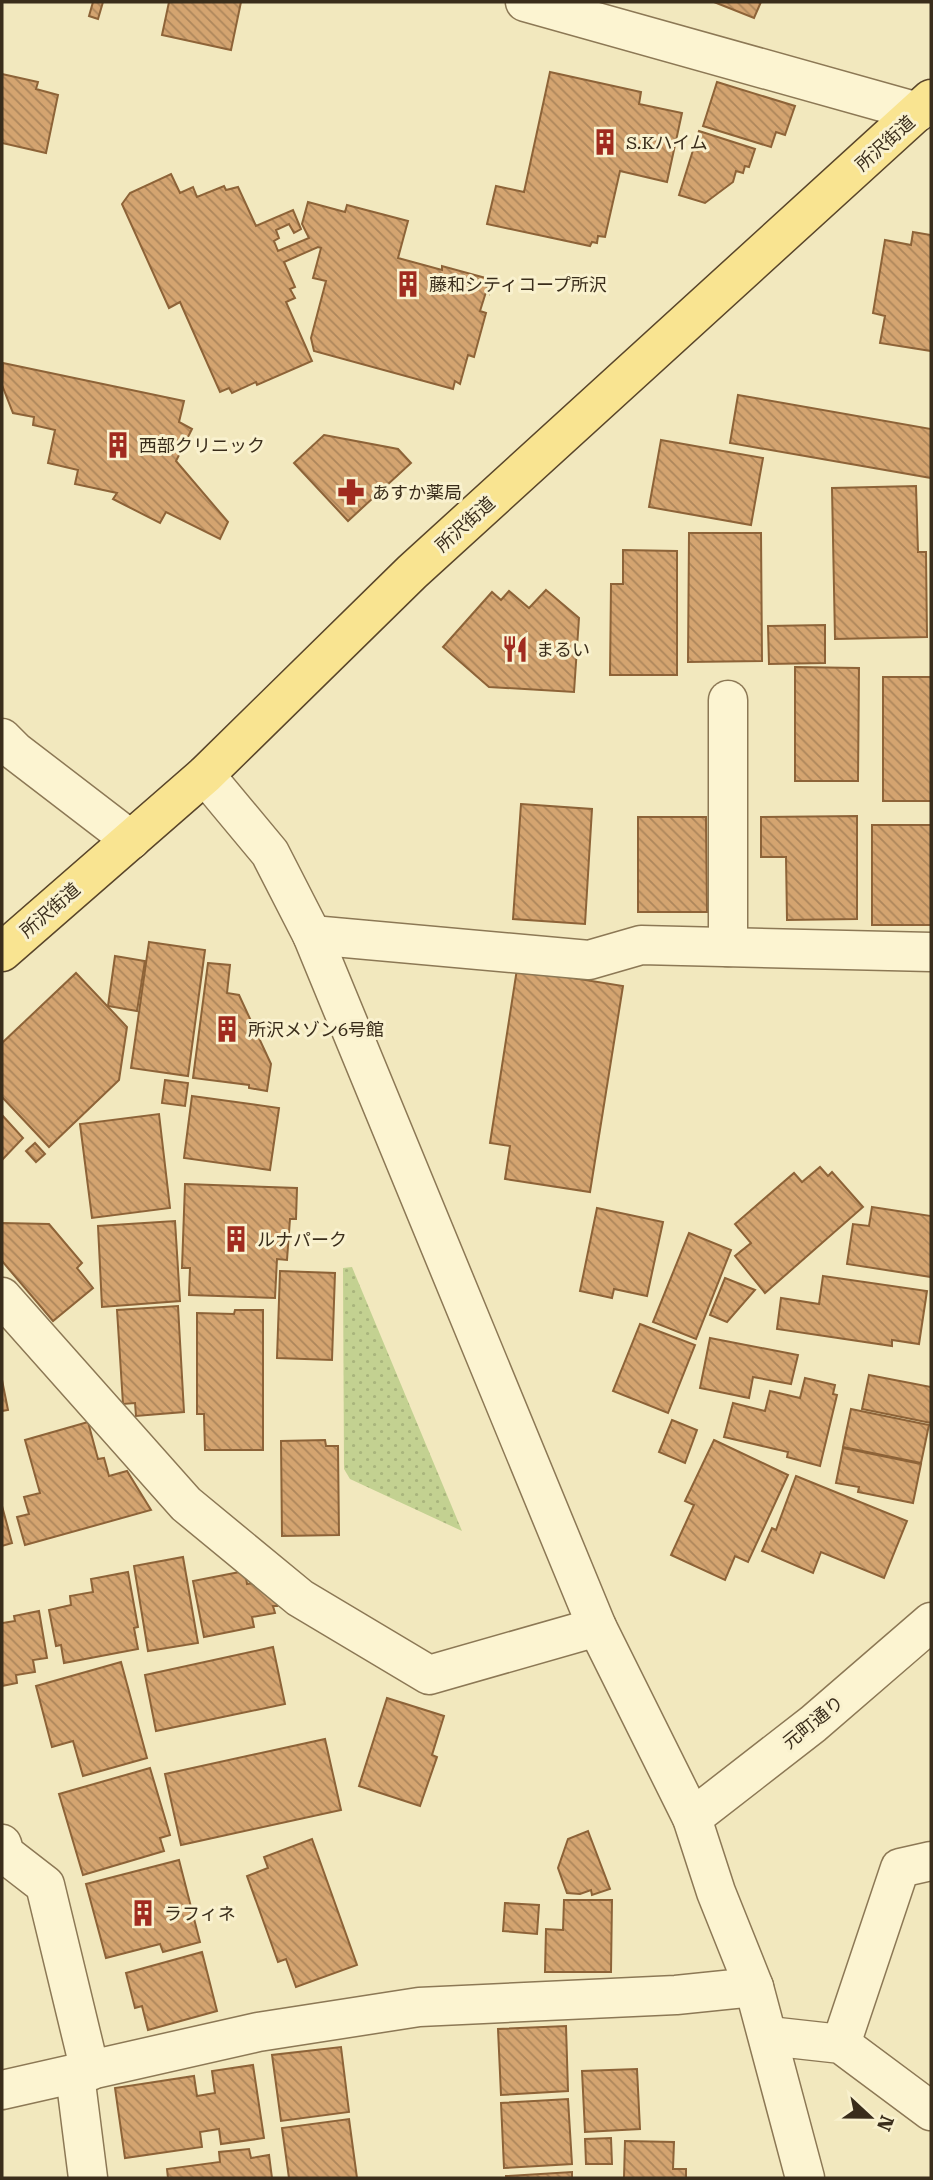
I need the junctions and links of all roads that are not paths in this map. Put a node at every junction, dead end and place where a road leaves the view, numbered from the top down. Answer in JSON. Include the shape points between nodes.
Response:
{"nodes":[{"id":1,"x":525,"y":2,"type":"edge"},
{"id":2,"x":925,"y":106,"type":"edge"},
{"id":3,"x":728,"y":700,"type":"dead end"},
{"id":4,"x":2,"y":738,"type":"edge"},
{"id":5,"x":205,"y":775,"type":"junction"},
{"id":6,"x":131,"y":840,"type":"junction"},
{"id":7,"x":312,"y":935,"type":"junction"},
{"id":8,"x":728,"y":947,"type":"junction"},
{"id":9,"x":931,"y":951,"type":"edge"},
{"id":10,"x":2,"y":952,"type":"edge"},
{"id":11,"x":2,"y":1297,"type":"edge"},
{"id":12,"x":931,"y":1622,"type":"edge"},
{"id":13,"x":597,"y":1627,"type":"junction"},
{"id":14,"x":692,"y":1818,"type":"junction"},
{"id":15,"x":2,"y":1844,"type":"edge"},
{"id":16,"x":931,"y":1861,"type":"edge"},
{"id":17,"x":754,"y":1987,"type":"junction"},
{"id":18,"x":769,"y":2036,"type":"junction"},
{"id":19,"x":841,"y":2044,"type":"junction"},
{"id":20,"x":83,"y":2073,"type":"junction"},
{"id":21,"x":2,"y":2090,"type":"edge"},
{"id":22,"x":931,"y":2111,"type":"edge"},
{"id":23,"x":88,"y":2178,"type":"edge"},
{"id":24,"x":805,"y":2178,"type":"edge"}],
"edges":[{"from":1,"to":2,"type":"street"},
{"from":2,"to":5,"type":"main road","name":"所沢街道","via":[[412,572]]},
{"from":3,"to":8,"type":"street"},
{"from":4,"to":6,"type":"street"},
{"from":5,"to":6,"type":"main road","name":"所沢街道"},
{"from":5,"to":7,"type":"street","via":[[270,853]]},
{"from":6,"to":10,"type":"main road","name":"所沢街道"},
{"from":7,"to":8,"type":"street","via":[[589,960],[641,945]]},
{"from":7,"to":13,"type":"street"},
{"from":8,"to":9,"type":"street"},
{"from":11,"to":13,"type":"street","via":[[186,1504],[300,1598],[429,1675]]},
{"from":12,"to":14,"type":"street","name":"元町通り","via":[[813,1724]]},
{"from":13,"to":14,"type":"street"},
{"from":14,"to":17,"type":"street"},
{"from":15,"to":20,"type":"street","via":[[5,1854],[45,1885]]},
{"from":16,"to":19,"type":"street","via":[[900,1868]]},
{"from":17,"to":18,"type":"street"},
{"from":17,"to":20,"type":"street","via":[[419,2007],[258,2032]]},
{"from":18,"to":19,"type":"street"},
{"from":18,"to":24,"type":"street"},
{"from":19,"to":22,"type":"street"},
{"from":20,"to":21,"type":"street"},
{"from":20,"to":23,"type":"street"}]}
